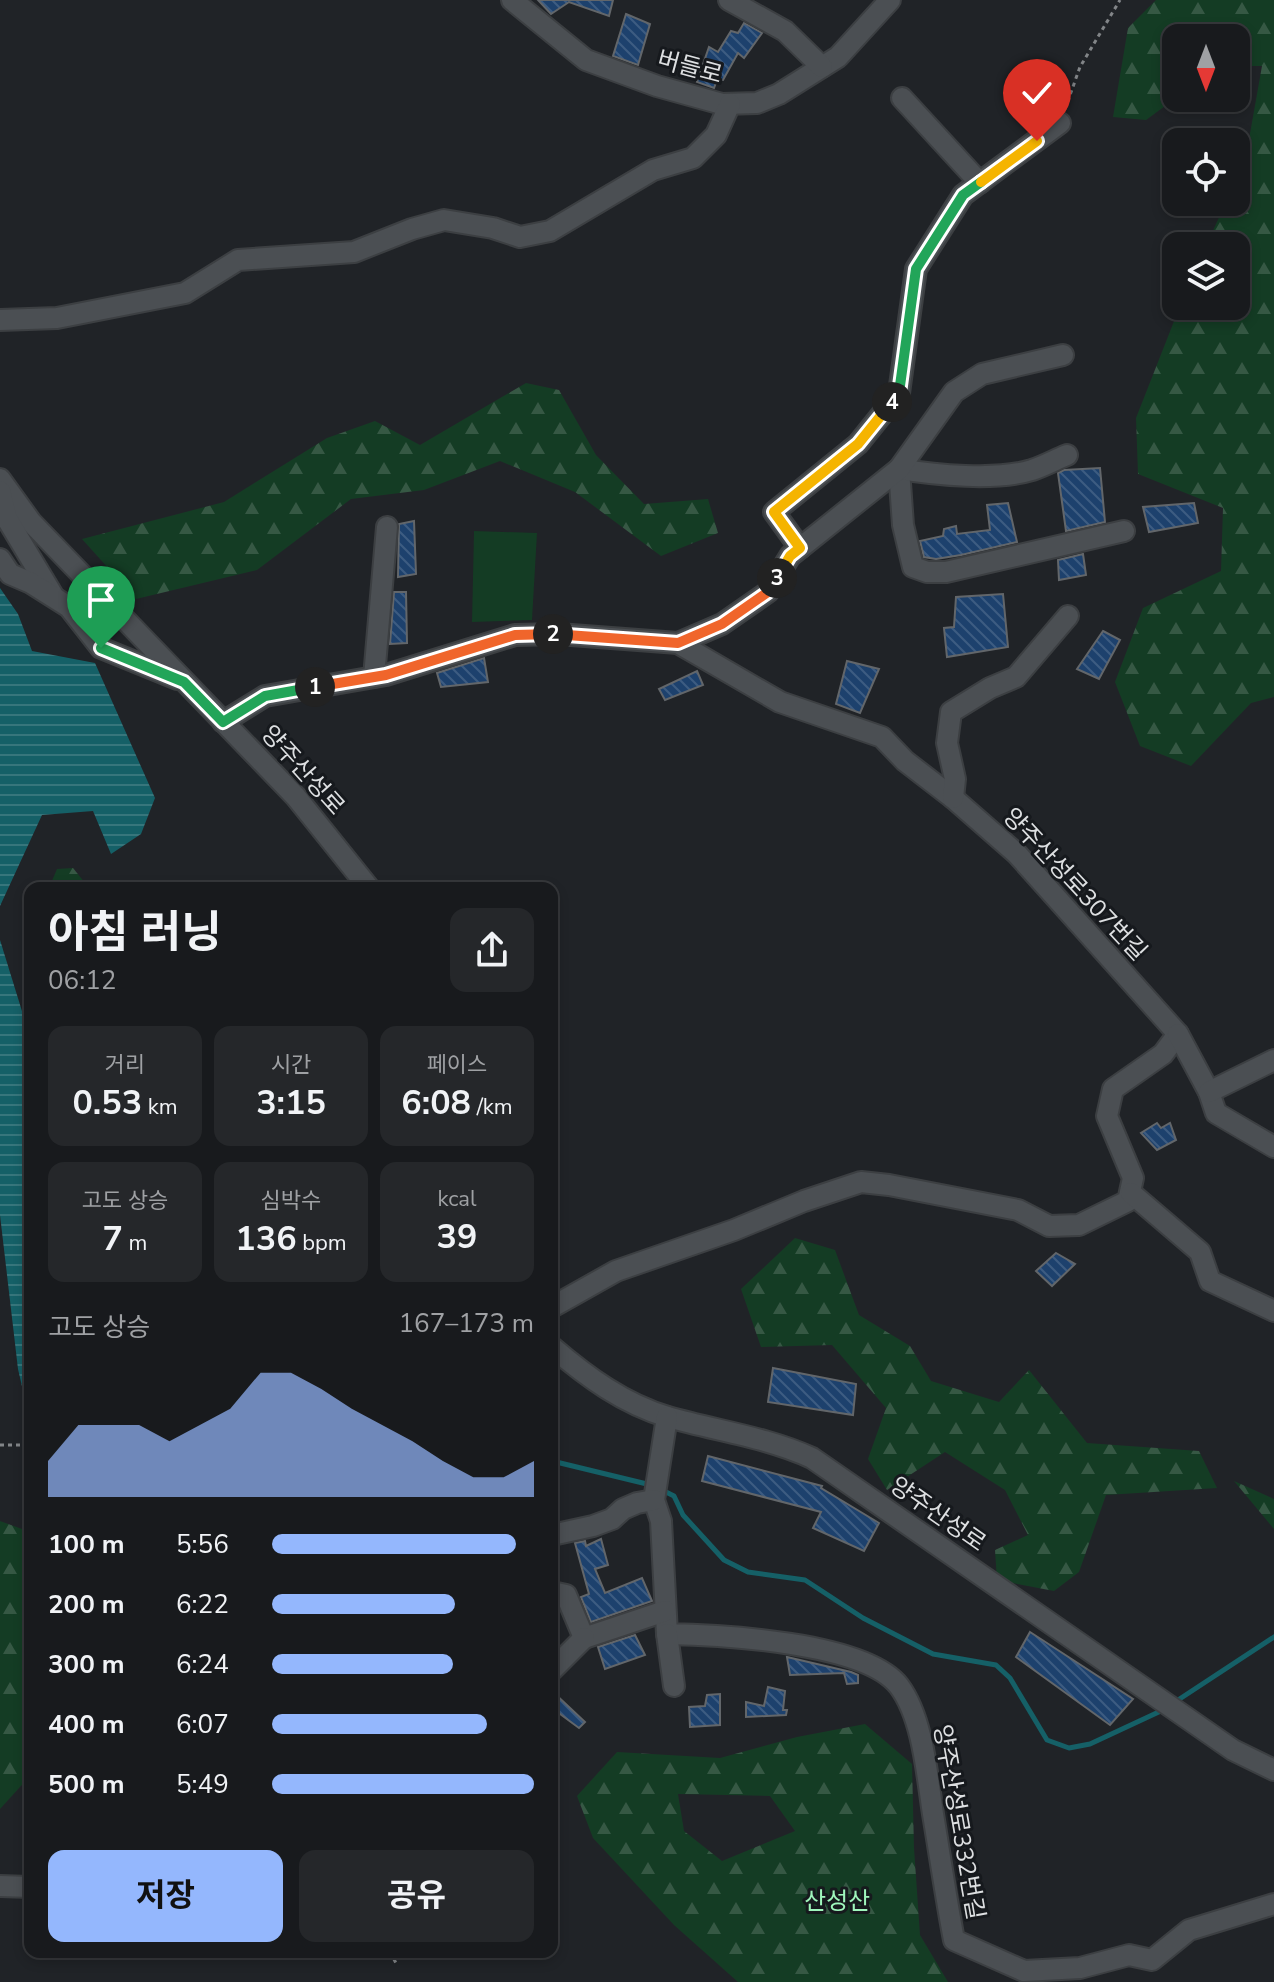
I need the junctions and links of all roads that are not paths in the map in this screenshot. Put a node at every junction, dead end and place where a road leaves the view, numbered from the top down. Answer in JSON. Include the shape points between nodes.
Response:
{"nodes":[{"id":1,"x":512,"y":0,"type":"edge"},
{"id":2,"x":729,"y":0,"type":"edge"},
{"id":3,"x":890,"y":0,"type":"edge"},
{"id":4,"x":822,"y":67,"type":"junction"},
{"id":5,"x":902,"y":98,"type":"dead end"},
{"id":6,"x":730,"y":104,"type":"junction"},
{"id":7,"x":1060,"y":123,"type":"road end"},
{"id":8,"x":980,"y":183,"type":"junction"},
{"id":9,"x":0,"y":320,"type":"edge"},
{"id":10,"x":1063,"y":355,"type":"dead end"},
{"id":11,"x":1067,"y":455,"type":"dead end"},
{"id":12,"x":899,"y":469,"type":"junction"},
{"id":13,"x":0,"y":479,"type":"edge"},
{"id":14,"x":0,"y":491,"type":"edge"},
{"id":15,"x":387,"y":527,"type":"dead end"},
{"id":16,"x":1124,"y":531,"type":"dead end"},
{"id":17,"x":800,"y":548,"type":"junction"},
{"id":18,"x":0,"y":559,"type":"edge"},
{"id":19,"x":55,"y":597,"type":"junction"},
{"id":20,"x":1068,"y":616,"type":"dead end"},
{"id":21,"x":678,"y":643,"type":"junction"},
{"id":22,"x":374,"y":677,"type":"junction"},
{"id":23,"x":184,"y":682,"type":"junction"},
{"id":24,"x":223,"y":722,"type":"junction"},
{"id":25,"x":953,"y":798,"type":"junction"},
{"id":26,"x":364,"y":882,"type":"edge"},
{"id":27,"x":1178,"y":1034,"type":"junction"},
{"id":28,"x":1274,"y":1060,"type":"edge"},
{"id":29,"x":1209,"y":1092,"type":"junction"},
{"id":30,"x":1274,"y":1147,"type":"edge"},
{"id":31,"x":1131,"y":1193,"type":"junction"},
{"id":32,"x":558,"y":1304,"type":"edge"},
{"id":33,"x":1274,"y":1311,"type":"edge"},
{"id":34,"x":558,"y":1352,"type":"edge"},
{"id":35,"x":558,"y":1362,"type":"edge"},
{"id":36,"x":575,"y":1367,"type":"junction"},
{"id":37,"x":667,"y":1417,"type":"junction"},
{"id":38,"x":655,"y":1491,"type":"junction"},
{"id":39,"x":558,"y":1534,"type":"edge"},
{"id":40,"x":558,"y":1593,"type":"edge"},
{"id":41,"x":665,"y":1611,"type":"junction"},
{"id":42,"x":667,"y":1634,"type":"junction"},
{"id":43,"x":584,"y":1638,"type":"junction"},
{"id":44,"x":558,"y":1664,"type":"edge"},
{"id":45,"x":674,"y":1686,"type":"dead end"},
{"id":46,"x":1274,"y":1770,"type":"edge"},
{"id":47,"x":0,"y":1886,"type":"edge"},
{"id":48,"x":24,"y":1887,"type":"edge"},
{"id":49,"x":1274,"y":1904,"type":"edge"}],
"edges":[{"from":1,"to":6,"type":"street","name":"버들로","via":[[586,60],[657,86]]},
{"from":2,"to":4,"type":"street","via":[[785,31]]},
{"from":3,"to":4,"type":"street","name":"버들로","via":[[838,57]]},
{"from":4,"to":6,"type":"street","name":"버들로","via":[[757,103]]},
{"from":5,"to":8,"type":"street"},
{"from":6,"to":9,"type":"street","via":[[716,135],[693,158],[653,170],[550,231],[520,237],[444,220],[354,252],[238,260],[185,293],[57,318]]},
{"from":7,"to":8,"type":"street"},
{"from":8,"to":17,"type":"street","via":[[963,195],[916,269],[899,393],[858,444],[774,512]]},
{"from":10,"to":12,"type":"street","name":"양주산성로307번길","via":[[982,374],[954,392]]},
{"from":11,"to":12,"type":"street","via":[[1029,471],[982,475]]},
{"from":12,"to":16,"type":"street","via":[[913,567],[927,572]]},
{"from":12,"to":17,"type":"street","name":"양주산성로307번길"},
{"from":13,"to":23,"type":"street","name":"양주산성로","via":[[31,522]]},
{"from":14,"to":19,"type":"street","via":[[7,519]]},
{"from":15,"to":22,"type":"street"},
{"from":17,"to":21,"type":"street","name":"양주산성로307번길","via":[[768,592],[722,624]]},
{"from":18,"to":19,"type":"street","via":[[10,574]]},
{"from":19,"to":23,"type":"street","via":[[101,648]]},
{"from":20,"to":25,"type":"street","via":[[1016,677],[951,712],[947,743],[955,779]]},
{"from":21,"to":22,"type":"street","name":"양주산성로307번길","via":[[515,635]]},
{"from":21,"to":25,"type":"street","name":"양주산성로307번길","via":[[780,702],[882,737]]},
{"from":22,"to":24,"type":"street","name":"양주산성로307번길","via":[[265,696]]},
{"from":23,"to":24,"type":"street","name":"양주산성로"},
{"from":24,"to":26,"type":"street","name":"양주산성로","via":[[296,797]]},
{"from":25,"to":27,"type":"street","name":"양주산성로307번길","via":[[1017,854]]},
{"from":27,"to":29,"type":"street","name":"양주산성로307번길"},
{"from":27,"to":31,"type":"street","via":[[1163,1054],[1113,1089],[1107,1116],[1133,1178]]},
{"from":28,"to":29,"type":"street"},
{"from":29,"to":30,"type":"street","name":"양주산성로307번길","via":[[1216,1113]]},
{"from":31,"to":32,"type":"street","via":[[1128,1201],[1079,1225],[1049,1226],[1018,1210],[861,1182],[616,1271]]},
{"from":31,"to":33,"type":"street","via":[[1200,1252],[1210,1281]]},
{"from":34,"to":36,"type":"street","name":"양주산성로"},
{"from":35,"to":36,"type":"street"},
{"from":36,"to":37,"type":"street","name":"양주산성로","via":[[613,1393]]},
{"from":37,"to":38,"type":"street"},
{"from":37,"to":46,"type":"street","name":"양주산성로","via":[[765,1440],[812,1458],[1233,1750]]},
{"from":38,"to":39,"type":"street","via":[[612,1519]]},
{"from":38,"to":41,"type":"street"},
{"from":40,"to":43,"type":"street","via":[[566,1595]]},
{"from":41,"to":42,"type":"street"},
{"from":41,"to":43,"type":"street"},
{"from":42,"to":45,"type":"street"},
{"from":42,"to":49,"type":"street","name":"양주산성로332번길","via":[[732,1635],[834,1652],[855,1657],[897,1683],[909,1703],[924,1754],[954,1940],[996,1959],[1024,1971],[1080,1968],[1129,1955],[1152,1960],[1189,1930]]},
{"from":43,"to":44,"type":"street"},
{"from":47,"to":48,"type":"street"}]}
